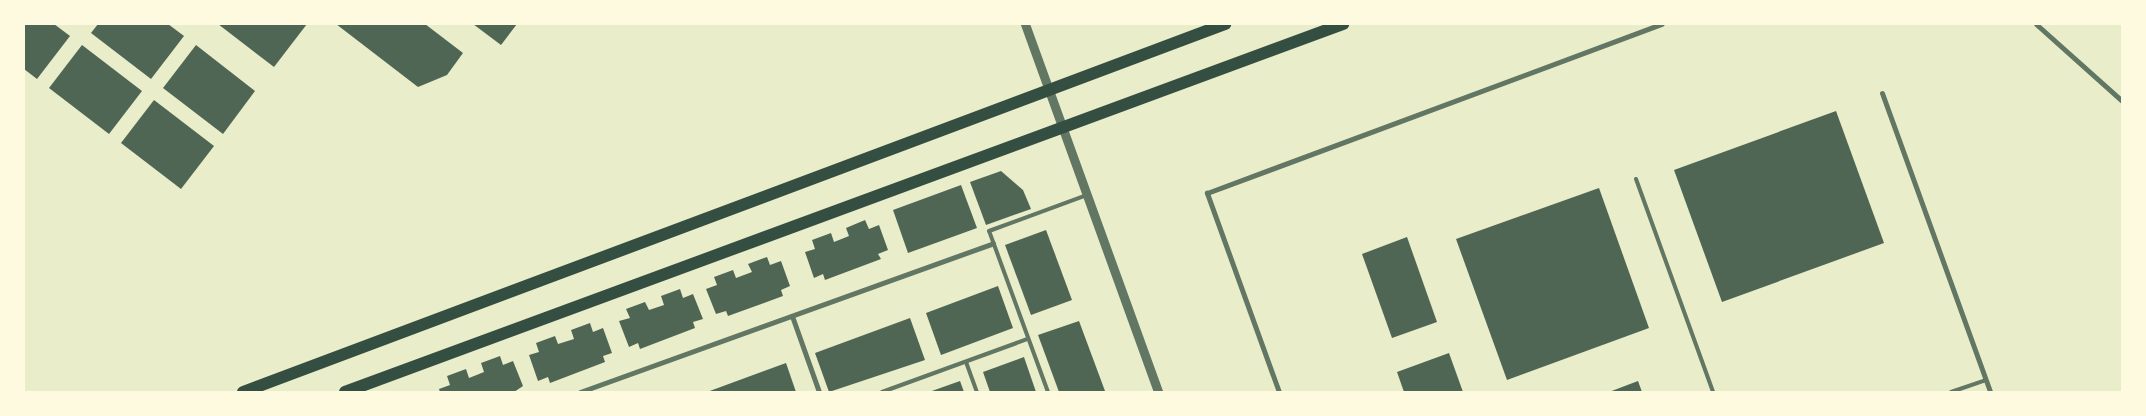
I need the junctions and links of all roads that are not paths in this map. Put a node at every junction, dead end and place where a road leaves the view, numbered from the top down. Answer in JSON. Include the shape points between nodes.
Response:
{"nodes":[{"id":1,"x":1025,"y":24,"type":"edge"},
{"id":2,"x":1225,"y":24,"type":"edge"},
{"id":3,"x":1344,"y":24,"type":"edge"},
{"id":4,"x":1662,"y":24,"type":"edge"},
{"id":5,"x":2036,"y":24,"type":"edge"},
{"id":6,"x":1049,"y":90,"type":"junction"},
{"id":7,"x":1882,"y":93,"type":"dead end"},
{"id":8,"x":2122,"y":102,"type":"edge"},
{"id":9,"x":1062,"y":127,"type":"junction"},
{"id":10,"x":1636,"y":179,"type":"dead end"},
{"id":11,"x":1087,"y":195,"type":"junction"},
{"id":12,"x":993,"y":243,"type":"junction"},
{"id":13,"x":792,"y":316,"type":"junction"},
{"id":14,"x":1028,"y":339,"type":"junction"},
{"id":15,"x":966,"y":362,"type":"junction"},
{"id":16,"x":1985,"y":380,"type":"junction"},
{"id":17,"x":900,"y":386,"type":"junction"},
{"id":18,"x":243,"y":392,"type":"edge"},
{"id":19,"x":345,"y":392,"type":"edge"},
{"id":20,"x":580,"y":392,"type":"edge"},
{"id":21,"x":819,"y":392,"type":"edge"},
{"id":22,"x":882,"y":392,"type":"edge"},
{"id":23,"x":903,"y":392,"type":"edge"},
{"id":24,"x":977,"y":392,"type":"edge"},
{"id":25,"x":1048,"y":392,"type":"edge"},
{"id":26,"x":1158,"y":392,"type":"edge"},
{"id":27,"x":1278,"y":392,"type":"edge"},
{"id":28,"x":1713,"y":392,"type":"edge"},
{"id":29,"x":1951,"y":392,"type":"edge"},
{"id":30,"x":1990,"y":392,"type":"edge"}],
"edges":[{"from":1,"to":6,"type":"street"},
{"from":2,"to":6,"type":"main road"},
{"from":3,"to":9,"type":"main road"},
{"from":4,"to":27,"type":"street","via":[[1207,193]]},
{"from":5,"to":8,"type":"street"},
{"from":6,"to":9,"type":"street"},
{"from":6,"to":18,"type":"main road"},
{"from":7,"to":16,"type":"street"},
{"from":9,"to":11,"type":"street"},
{"from":9,"to":19,"type":"main road"},
{"from":10,"to":28,"type":"lane"},
{"from":11,"to":12,"type":"lane","via":[[989,231]]},
{"from":11,"to":26,"type":"street"},
{"from":12,"to":13,"type":"street"},
{"from":12,"to":14,"type":"lane"},
{"from":13,"to":20,"type":"street"},
{"from":13,"to":21,"type":"street"},
{"from":14,"to":15,"type":"lane"},
{"from":14,"to":25,"type":"lane"},
{"from":15,"to":17,"type":"lane"},
{"from":15,"to":24,"type":"lane"},
{"from":16,"to":29,"type":"lane"},
{"from":16,"to":30,"type":"street"},
{"from":17,"to":22,"type":"lane"},
{"from":17,"to":23,"type":"lane"}]}
